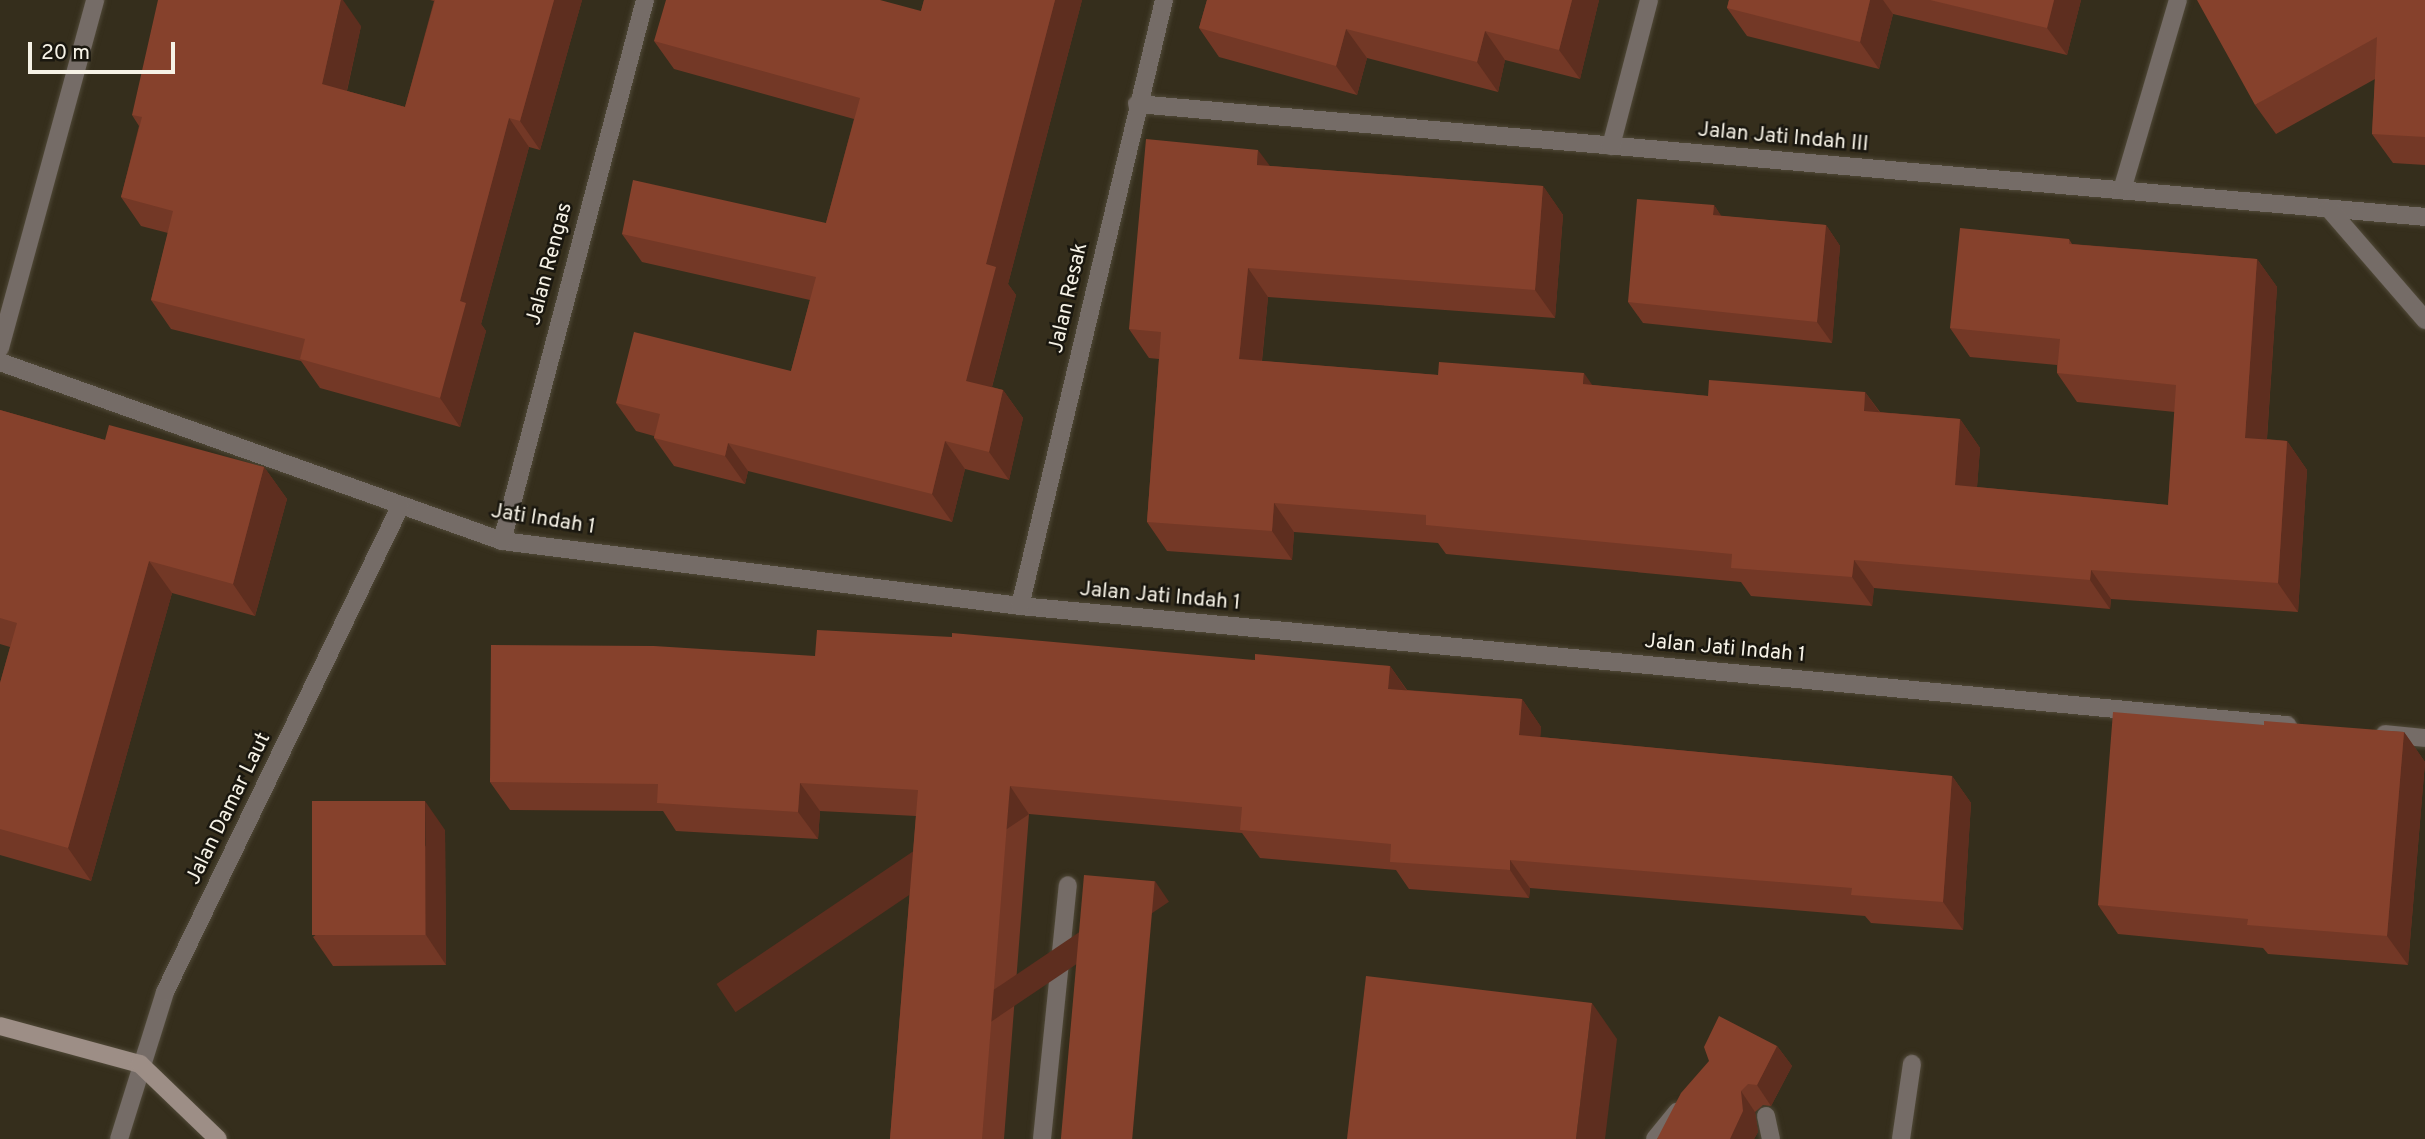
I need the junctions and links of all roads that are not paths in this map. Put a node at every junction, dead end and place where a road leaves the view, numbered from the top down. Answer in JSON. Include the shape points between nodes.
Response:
{"nodes":[{"id":1,"x":95,"y":0,"type":"edge"},
{"id":2,"x":645,"y":0,"type":"edge"},
{"id":3,"x":1164,"y":0,"type":"edge"},
{"id":4,"x":1649,"y":0,"type":"edge"},
{"id":5,"x":2178,"y":0,"type":"edge"},
{"id":6,"x":1137,"y":103,"type":"junction"},
{"id":7,"x":1611,"y":146,"type":"junction"},
{"id":8,"x":2122,"y":190,"type":"junction"},
{"id":9,"x":2329,"y":208,"type":"junction"},
{"id":10,"x":2425,"y":217,"type":"edge"},
{"id":11,"x":2425,"y":320,"type":"edge"},
{"id":12,"x":0,"y":348,"type":"edge"},
{"id":13,"x":0,"y":362,"type":"edge"},
{"id":14,"x":400,"y":507,"type":"junction"},
{"id":15,"x":502,"y":541,"type":"junction"},
{"id":16,"x":1020,"y":606,"type":"junction"},
{"id":17,"x":2300,"y":726,"type":"edge"},
{"id":18,"x":2369,"y":733,"type":"edge"},
{"id":19,"x":2425,"y":738,"type":"edge"},
{"id":20,"x":1068,"y":885,"type":"dead end"},
{"id":21,"x":0,"y":1026,"type":"edge"},
{"id":22,"x":139,"y":1063,"type":"junction"},
{"id":23,"x":1912,"y":1065,"type":"dead end"},
{"id":24,"x":1689,"y":1101,"type":"edge"},
{"id":25,"x":1766,"y":1116,"type":"dead end"},
{"id":26,"x":119,"y":1139,"type":"edge"},
{"id":27,"x":218,"y":1139,"type":"edge"},
{"id":28,"x":1042,"y":1139,"type":"edge"},
{"id":29,"x":1655,"y":1139,"type":"edge"},
{"id":30,"x":1771,"y":1139,"type":"edge"},
{"id":31,"x":1901,"y":1139,"type":"edge"}],
"edges":[{"from":1,"to":12,"type":"street"},
{"from":2,"to":15,"type":"street","name":"Jalan Rengas"},
{"from":3,"to":6,"type":"street","name":"Jalan Resak"},
{"from":4,"to":7,"type":"street"},
{"from":5,"to":8,"type":"street"},
{"from":6,"to":7,"type":"street","name":"Jalan Jati Indah III"},
{"from":6,"to":16,"type":"street","name":"Jalan Resak"},
{"from":7,"to":8,"type":"street","name":"Jalan Jati Indah III"},
{"from":8,"to":9,"type":"street","name":"Jalan Jati Indah III"},
{"from":9,"to":10,"type":"street","name":"Jalan Jati Indah III"},
{"from":9,"to":11,"type":"street"},
{"from":13,"to":14,"type":"street","name":"Jati Indah 1"},
{"from":14,"to":15,"type":"street","name":"Jati Indah 1"},
{"from":14,"to":22,"type":"street","name":"Jalan Damar Laut","via":[[165,992]]},
{"from":15,"to":16,"type":"street","name":"Jati Indah 1"},
{"from":16,"to":17,"type":"street","name":"Jalan Jati Indah 1"},
{"from":18,"to":19,"type":"street"},
{"from":20,"to":28,"type":"street"},
{"from":21,"to":22,"type":"main road"},
{"from":22,"to":26,"type":"street","name":"Jalan Damar Laut"},
{"from":22,"to":27,"type":"main road"},
{"from":23,"to":31,"type":"street"},
{"from":24,"to":29,"type":"street"},
{"from":25,"to":30,"type":"street"}]}
